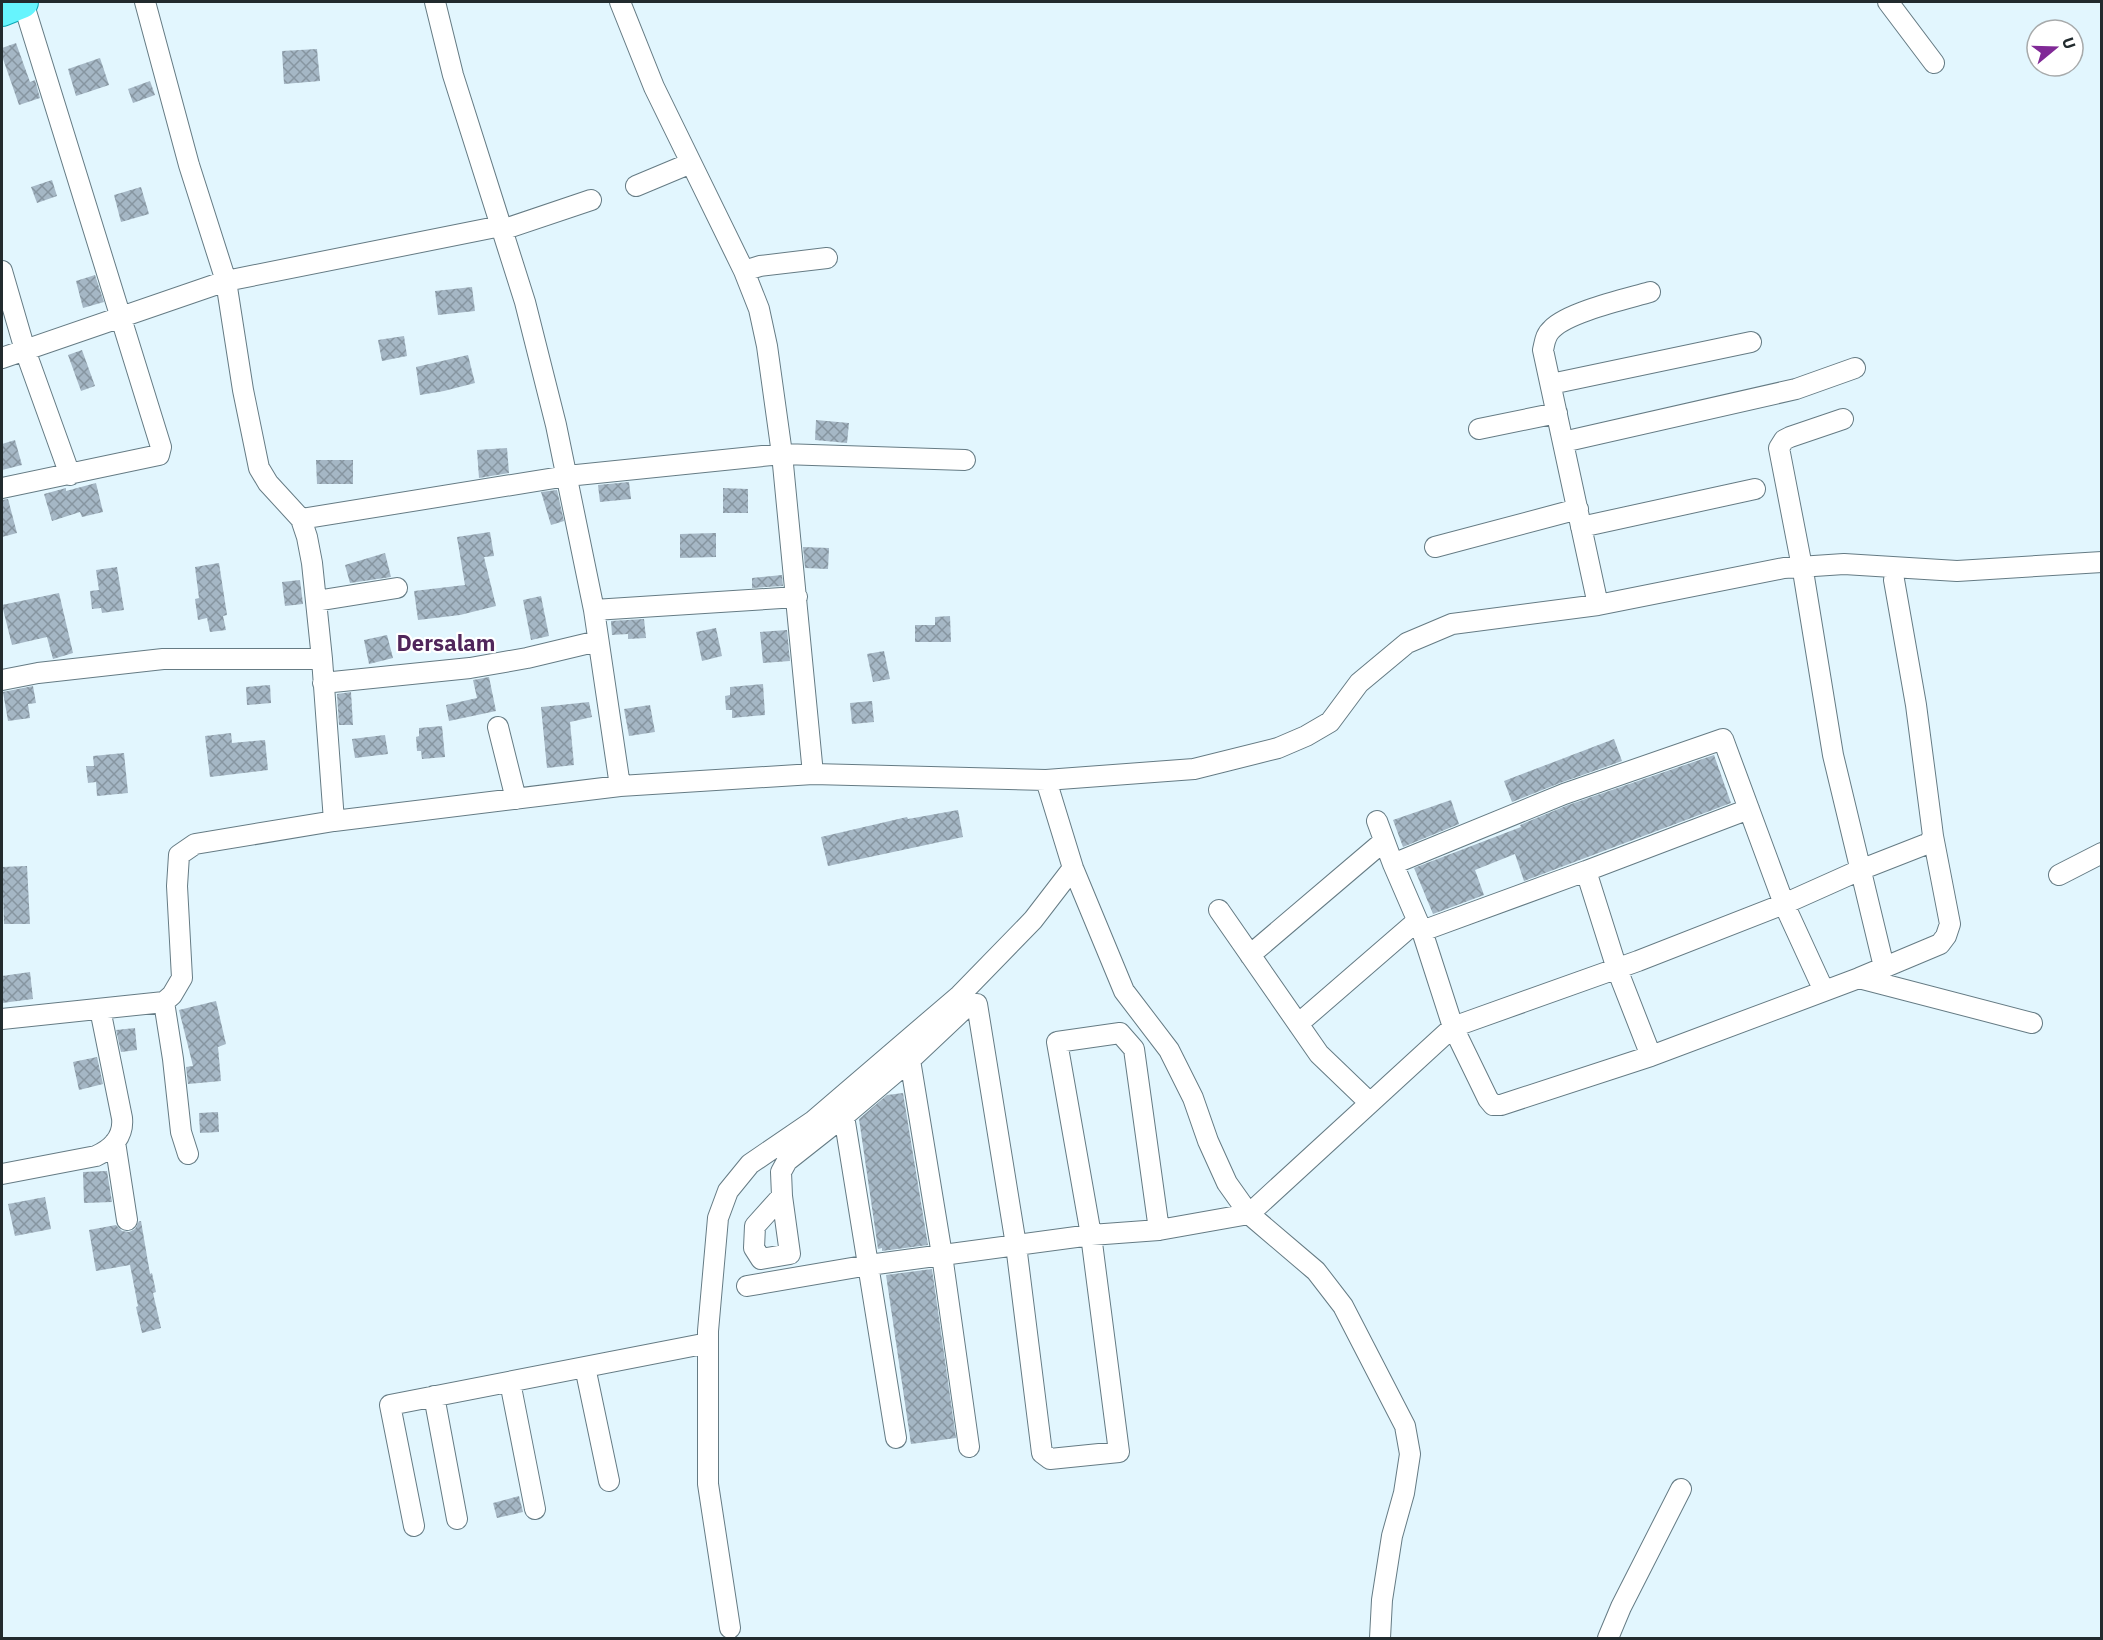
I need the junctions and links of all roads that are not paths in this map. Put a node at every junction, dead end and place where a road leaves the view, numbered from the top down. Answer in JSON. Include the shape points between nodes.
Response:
{"nodes":[{"id":1,"x":22,"y":2,"type":"edge"},
{"id":2,"x":145,"y":2,"type":"edge"},
{"id":3,"x":435,"y":2,"type":"edge"},
{"id":4,"x":620,"y":2,"type":"edge"},
{"id":5,"x":1888,"y":2,"type":"edge"},
{"id":6,"x":2,"y":10,"type":"edge"},
{"id":7,"x":1934,"y":63,"type":"dead end"},
{"id":8,"x":692,"y":163,"type":"junction"},
{"id":9,"x":636,"y":186,"type":"dead end"},
{"id":10,"x":591,"y":200,"type":"dead end"},
{"id":11,"x":501,"y":228,"type":"junction"},
{"id":12,"x":827,"y":258,"type":"dead end"},
{"id":13,"x":2,"y":271,"type":"edge"},
{"id":14,"x":744,"y":271,"type":"junction"},
{"id":15,"x":226,"y":281,"type":"junction"},
{"id":16,"x":1650,"y":292,"type":"dead end"},
{"id":17,"x":120,"y":317,"type":"junction"},
{"id":18,"x":1751,"y":342,"type":"dead end"},
{"id":19,"x":25,"y":350,"type":"junction"},
{"id":20,"x":2,"y":358,"type":"edge"},
{"id":21,"x":1855,"y":368,"type":"dead end"},
{"id":22,"x":1551,"y":384,"type":"junction"},
{"id":23,"x":1557,"y":413,"type":"junction"},
{"id":24,"x":1843,"y":419,"type":"dead end"},
{"id":25,"x":1479,"y":429,"type":"dead end"},
{"id":26,"x":1563,"y":442,"type":"junction"},
{"id":27,"x":782,"y":454,"type":"junction"},
{"id":28,"x":965,"y":460,"type":"dead end"},
{"id":29,"x":70,"y":475,"type":"junction"},
{"id":30,"x":567,"y":476,"type":"junction"},
{"id":31,"x":2,"y":488,"type":"edge"},
{"id":32,"x":1755,"y":489,"type":"dead end"},
{"id":33,"x":1580,"y":518,"type":"junction"},
{"id":34,"x":301,"y":519,"type":"junction"},
{"id":35,"x":1435,"y":547,"type":"dead end"},
{"id":36,"x":2102,"y":562,"type":"edge"},
{"id":37,"x":1803,"y":572,"type":"junction"},
{"id":38,"x":1894,"y":580,"type":"dead end"},
{"id":39,"x":397,"y":588,"type":"dead end"},
{"id":40,"x":797,"y":597,"type":"junction"},
{"id":41,"x":316,"y":601,"type":"junction"},
{"id":42,"x":1598,"y":605,"type":"junction"},
{"id":43,"x":594,"y":610,"type":"junction"},
{"id":44,"x":598,"y":641,"type":"junction"},
{"id":45,"x":322,"y":659,"type":"junction"},
{"id":46,"x":2,"y":680,"type":"edge"},
{"id":47,"x":323,"y":683,"type":"junction"},
{"id":48,"x":498,"y":727,"type":"dead end"},
{"id":49,"x":813,"y":774,"type":"junction"},
{"id":50,"x":1046,"y":780,"type":"junction"},
{"id":51,"x":620,"y":786,"type":"junction"},
{"id":52,"x":516,"y":799,"type":"junction"},
{"id":53,"x":1749,"y":809,"type":"junction"},
{"id":54,"x":334,"y":821,"type":"junction"},
{"id":55,"x":1377,"y":821,"type":"dead end"},
{"id":56,"x":1933,"y":836,"type":"junction"},
{"id":57,"x":1384,"y":841,"type":"junction"},
{"id":58,"x":2102,"y":853,"type":"edge"},
{"id":59,"x":1393,"y":864,"type":"junction"},
{"id":60,"x":1073,"y":868,"type":"junction"},
{"id":61,"x":1860,"y":870,"type":"junction"},
{"id":62,"x":1586,"y":871,"type":"junction"},
{"id":63,"x":2059,"y":874,"type":"dead end"},
{"id":64,"x":1784,"y":904,"type":"junction"},
{"id":65,"x":1219,"y":910,"type":"dead end"},
{"id":66,"x":1420,"y":926,"type":"junction"},
{"id":67,"x":1250,"y":955,"type":"junction"},
{"id":68,"x":1884,"y":967,"type":"junction"},
{"id":69,"x":1617,"y":969,"type":"junction"},
{"id":70,"x":1859,"y":978,"type":"junction"},
{"id":71,"x":1824,"y":991,"type":"junction"},
{"id":72,"x":164,"y":1002,"type":"junction"},
{"id":73,"x":100,"y":1009,"type":"junction"},
{"id":74,"x":2,"y":1019,"type":"edge"},
{"id":75,"x":2032,"y":1023,"type":"dead end"},
{"id":76,"x":1298,"y":1024,"type":"junction"},
{"id":77,"x":1453,"y":1027,"type":"junction"},
{"id":78,"x":1651,"y":1056,"type":"junction"},
{"id":79,"x":910,"y":1060,"type":"junction"},
{"id":80,"x":1370,"y":1103,"type":"junction"},
{"id":81,"x":844,"y":1116,"type":"junction"},
{"id":82,"x":115,"y":1142,"type":"junction"},
{"id":83,"x":188,"y":1154,"type":"dead end"},
{"id":84,"x":2,"y":1174,"type":"edge"},
{"id":85,"x":782,"y":1196,"type":"dead end"},
{"id":86,"x":1249,"y":1214,"type":"junction"},
{"id":87,"x":127,"y":1220,"type":"dead end"},
{"id":88,"x":1159,"y":1230,"type":"junction"},
{"id":89,"x":1091,"y":1235,"type":"junction"},
{"id":90,"x":1016,"y":1245,"type":"junction"},
{"id":91,"x":942,"y":1255,"type":"junction"},
{"id":92,"x":869,"y":1265,"type":"junction"},
{"id":93,"x":747,"y":1286,"type":"dead end"},
{"id":94,"x":708,"y":1344,"type":"junction"},
{"id":95,"x":585,"y":1367,"type":"junction"},
{"id":96,"x":510,"y":1382,"type":"junction"},
{"id":97,"x":434,"y":1396,"type":"junction"},
{"id":98,"x":896,"y":1438,"type":"dead end"},
{"id":99,"x":969,"y":1447,"type":"dead end"},
{"id":100,"x":609,"y":1481,"type":"dead end"},
{"id":101,"x":1682,"y":1489,"type":"dead end"},
{"id":102,"x":535,"y":1509,"type":"dead end"},
{"id":103,"x":457,"y":1519,"type":"dead end"},
{"id":104,"x":414,"y":1526,"type":"dead end"},
{"id":105,"x":730,"y":1628,"type":"dead end"},
{"id":106,"x":1380,"y":1638,"type":"edge"},
{"id":107,"x":1608,"y":1638,"type":"edge"}],
"edges":[{"from":1,"to":6,"type":"main road"},
{"from":1,"to":17,"type":"street"},
{"from":2,"to":15,"type":"street","via":[[189,165]]},
{"from":3,"to":11,"type":"street","via":[[453,75]]},
{"from":4,"to":8,"type":"street","via":[[654,87]]},
{"from":5,"to":7,"type":"street"},
{"from":8,"to":9,"type":"street"},
{"from":8,"to":14,"type":"street"},
{"from":10,"to":11,"type":"street"},
{"from":11,"to":15,"type":"street"},
{"from":11,"to":30,"type":"street","via":[[525,302]]},
{"from":12,"to":14,"type":"street"},
{"from":13,"to":19,"type":"street"},
{"from":14,"to":27,"type":"street","via":[[759,309],[767,346]]},
{"from":15,"to":17,"type":"street"},
{"from":15,"to":34,"type":"street","via":[[259,468]]},
{"from":16,"to":22,"type":"street","via":[[1577,314],[1553,327],[1543,350]]},
{"from":17,"to":19,"type":"street"},
{"from":17,"to":29,"type":"street","via":[[160,452]]},
{"from":18,"to":22,"type":"street"},
{"from":19,"to":20,"type":"street"},
{"from":19,"to":29,"type":"street"},
{"from":21,"to":26,"type":"street","via":[[1796,389]]},
{"from":22,"to":23,"type":"street"},
{"from":23,"to":25,"type":"street"},
{"from":23,"to":26,"type":"street"},
{"from":24,"to":37,"type":"street","via":[[1790,437],[1779,448]]},
{"from":26,"to":33,"type":"street"},
{"from":27,"to":28,"type":"street"},
{"from":27,"to":30,"type":"street"},
{"from":27,"to":40,"type":"street"},
{"from":29,"to":31,"type":"street"},
{"from":30,"to":34,"type":"street"},
{"from":30,"to":43,"type":"street"},
{"from":32,"to":33,"type":"street"},
{"from":33,"to":35,"type":"street"},
{"from":33,"to":42,"type":"street"},
{"from":34,"to":41,"type":"street","via":[[309,546]]},
{"from":36,"to":37,"type":"street","via":[[1957,571],[1844,564]]},
{"from":37,"to":42,"type":"street","via":[[1784,568]]},
{"from":37,"to":61,"type":"street","via":[[1833,755]]},
{"from":38,"to":56,"type":"street"},
{"from":39,"to":41,"type":"street"},
{"from":40,"to":43,"type":"street"},
{"from":40,"to":49,"type":"street"},
{"from":41,"to":45,"type":"street"},
{"from":42,"to":50,"type":"street","via":[[1452,624],[1407,643],[1359,684],[1330,722],[1278,748],[1194,769]]},
{"from":43,"to":44,"type":"street"},
{"from":44,"to":47,"type":"street","via":[[471,668]]},
{"from":44,"to":51,"type":"street"},
{"from":45,"to":46,"type":"street","via":[[163,659]]},
{"from":45,"to":47,"type":"street"},
{"from":47,"to":54,"type":"street"},
{"from":48,"to":52,"type":"street"},
{"from":49,"to":50,"type":"street"},
{"from":49,"to":51,"type":"street"},
{"from":50,"to":60,"type":"street"},
{"from":51,"to":52,"type":"street"},
{"from":52,"to":54,"type":"street"},
{"from":53,"to":59,"type":"street","via":[[1723,739],[1564,794]]},
{"from":53,"to":62,"type":"street"},
{"from":53,"to":64,"type":"street"},
{"from":54,"to":72,"type":"street","via":[[195,844],[179,855],[182,978]]},
{"from":55,"to":57,"type":"street"},
{"from":56,"to":61,"type":"street","via":[[1929,843]]},
{"from":56,"to":68,"type":"street","via":[[1950,924],[1946,936],[1940,944]]},
{"from":57,"to":59,"type":"street"},
{"from":57,"to":67,"type":"street"},
{"from":58,"to":63,"type":"street"},
{"from":59,"to":66,"type":"street"},
{"from":60,"to":86,"type":"street","via":[[1124,991],[1169,1050],[1227,1183]]},
{"from":60,"to":94,"type":"street","via":[[1033,920],[960,995],[813,1121],[750,1164],[728,1191],[718,1218]]},
{"from":61,"to":64,"type":"street"},
{"from":61,"to":68,"type":"street"},
{"from":62,"to":66,"type":"street"},
{"from":62,"to":69,"type":"street"},
{"from":64,"to":69,"type":"street"},
{"from":64,"to":71,"type":"street"},
{"from":65,"to":67,"type":"street"},
{"from":66,"to":76,"type":"street"},
{"from":66,"to":77,"type":"street"},
{"from":67,"to":76,"type":"street"},
{"from":68,"to":70,"type":"street"},
{"from":69,"to":77,"type":"street"},
{"from":69,"to":78,"type":"street"},
{"from":70,"to":71,"type":"street"},
{"from":70,"to":75,"type":"street"},
{"from":71,"to":78,"type":"street"},
{"from":72,"to":73,"type":"street"},
{"from":72,"to":83,"type":"street","via":[[181,1132]]},
{"from":73,"to":74,"type":"street"},
{"from":73,"to":82,"type":"street","via":[[122,1124]]},
{"from":76,"to":80,"type":"street","via":[[1319,1054]]},
{"from":77,"to":78,"type":"street","via":[[1493,1105]]},
{"from":77,"to":80,"type":"street"},
{"from":79,"to":81,"type":"street"},
{"from":79,"to":90,"type":"street","via":[[970,1004],[977,1005]]},
{"from":79,"to":91,"type":"street"},
{"from":80,"to":86,"type":"street"},
{"from":81,"to":85,"type":"street","via":[[787,1161],[781,1172]]},
{"from":81,"to":92,"type":"street"},
{"from":82,"to":84,"type":"street","via":[[96,1156]]},
{"from":82,"to":87,"type":"street"},
{"from":86,"to":88,"type":"street"},
{"from":86,"to":106,"type":"street","via":[[1316,1271],[1342,1306],[1405,1426],[1410,1454],[1392,1536]]},
{"from":88,"to":89,"type":"street"},
{"from":88,"to":89,"type":"street","via":[[1134,1049],[1120,1033],[1057,1042]]},
{"from":89,"to":90,"type":"street"},
{"from":89,"to":90,"type":"street","via":[[1119,1452],[1050,1459],[1042,1453]]},
{"from":90,"to":91,"type":"street"},
{"from":91,"to":92,"type":"street"},
{"from":91,"to":99,"type":"street"},
{"from":92,"to":93,"type":"street"},
{"from":92,"to":98,"type":"street"},
{"from":94,"to":95,"type":"street"},
{"from":94,"to":105,"type":"street","via":[[708,1484]]},
{"from":95,"to":96,"type":"street"},
{"from":95,"to":100,"type":"street"},
{"from":96,"to":97,"type":"street"},
{"from":96,"to":102,"type":"street"},
{"from":97,"to":103,"type":"street"},
{"from":97,"to":104,"type":"street","via":[[390,1405]]},
{"from":101,"to":107,"type":"street"}]}
